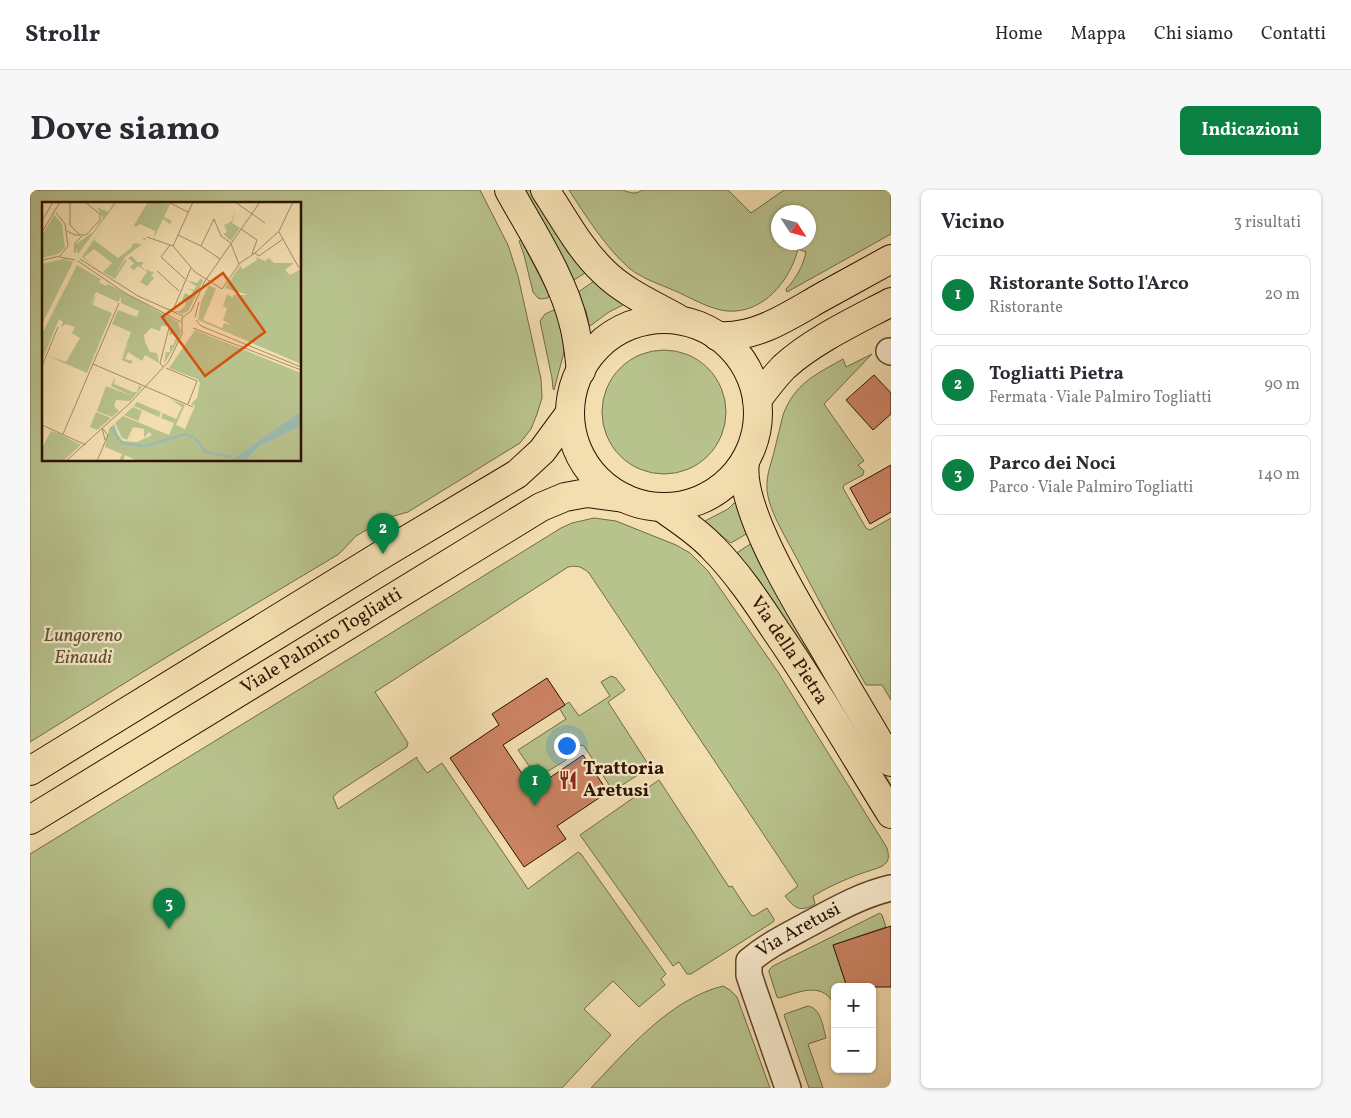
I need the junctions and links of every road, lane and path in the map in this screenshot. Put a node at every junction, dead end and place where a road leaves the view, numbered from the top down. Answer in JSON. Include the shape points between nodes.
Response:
{"nodes":[{"id":1,"x":509,"y":190,"type":"edge"},
{"id":2,"x":545,"y":190,"type":"edge"},
{"id":3,"x":891,"y":259,"type":"edge"},
{"id":4,"x":891,"y":302,"type":"edge"},
{"id":5,"x":679,"y":319,"type":"junction"},
{"id":6,"x":717,"y":336,"type":"junction"},
{"id":7,"x":580,"y":371,"type":"junction"},
{"id":8,"x":757,"y":400,"type":"junction"},
{"id":9,"x":570,"y":413,"type":"junction"},
{"id":10,"x":745,"y":462,"type":"junction"},
{"id":11,"x":624,"y":498,"type":"junction"},
{"id":12,"x":661,"y":507,"type":"junction"},
{"id":13,"x":891,"y":762,"type":"edge"},
{"id":14,"x":30,"y":771,"type":"edge"},
{"id":15,"x":891,"y":814,"type":"edge"},
{"id":16,"x":30,"y":820,"type":"edge"},
{"id":17,"x":891,"y":888,"type":"edge"},
{"id":18,"x":788,"y":1088,"type":"edge"}],
"edges":[{"from":1,"to":7,"type":"main road","via":[[567,303],[574,324]]},
{"from":2,"to":5,"type":"main road","via":[[574,235],[603,271],[622,287]]},
{"from":3,"to":6,"type":"main road","via":[[774,324],[742,335]]},
{"from":4,"to":8,"type":"main road","via":[[797,357],[776,375]]},
{"from":5,"to":6,"type":"main road"},
{"from":5,"to":7,"type":"main road","via":[[646,320],[622,328],[601,342]]},
{"from":6,"to":8,"type":"main road","via":[[731,345],[742,359],[751,376]]},
{"from":7,"to":9,"type":"main road"},
{"from":8,"to":10,"type":"main road","via":[[757,430]]},
{"from":9,"to":11,"type":"main road","via":[[574,440],[584,464],[602,484]]},
{"from":9,"to":14,"type":"main road","via":[[542,451],[516,474]]},
{"from":10,"to":12,"type":"main road","via":[[720,488],[705,497],[690,504]]},
{"from":10,"to":13,"type":"main road","name":"Via della Pietra","via":[[748,493],[776,562]]},
{"from":11,"to":12,"type":"main road"},
{"from":11,"to":16,"type":"main road","name":"Viale Palmiro Togliatti","via":[[587,493],[565,497],[541,508]]},
{"from":12,"to":15,"type":"main road","name":"Via della Pietra","via":[[706,540],[744,584],[812,685]]},
{"from":17,"to":18,"type":"street","name":"Via Aretusi","via":[[842,906],[764,949],[749,961],[752,985]]}]}
